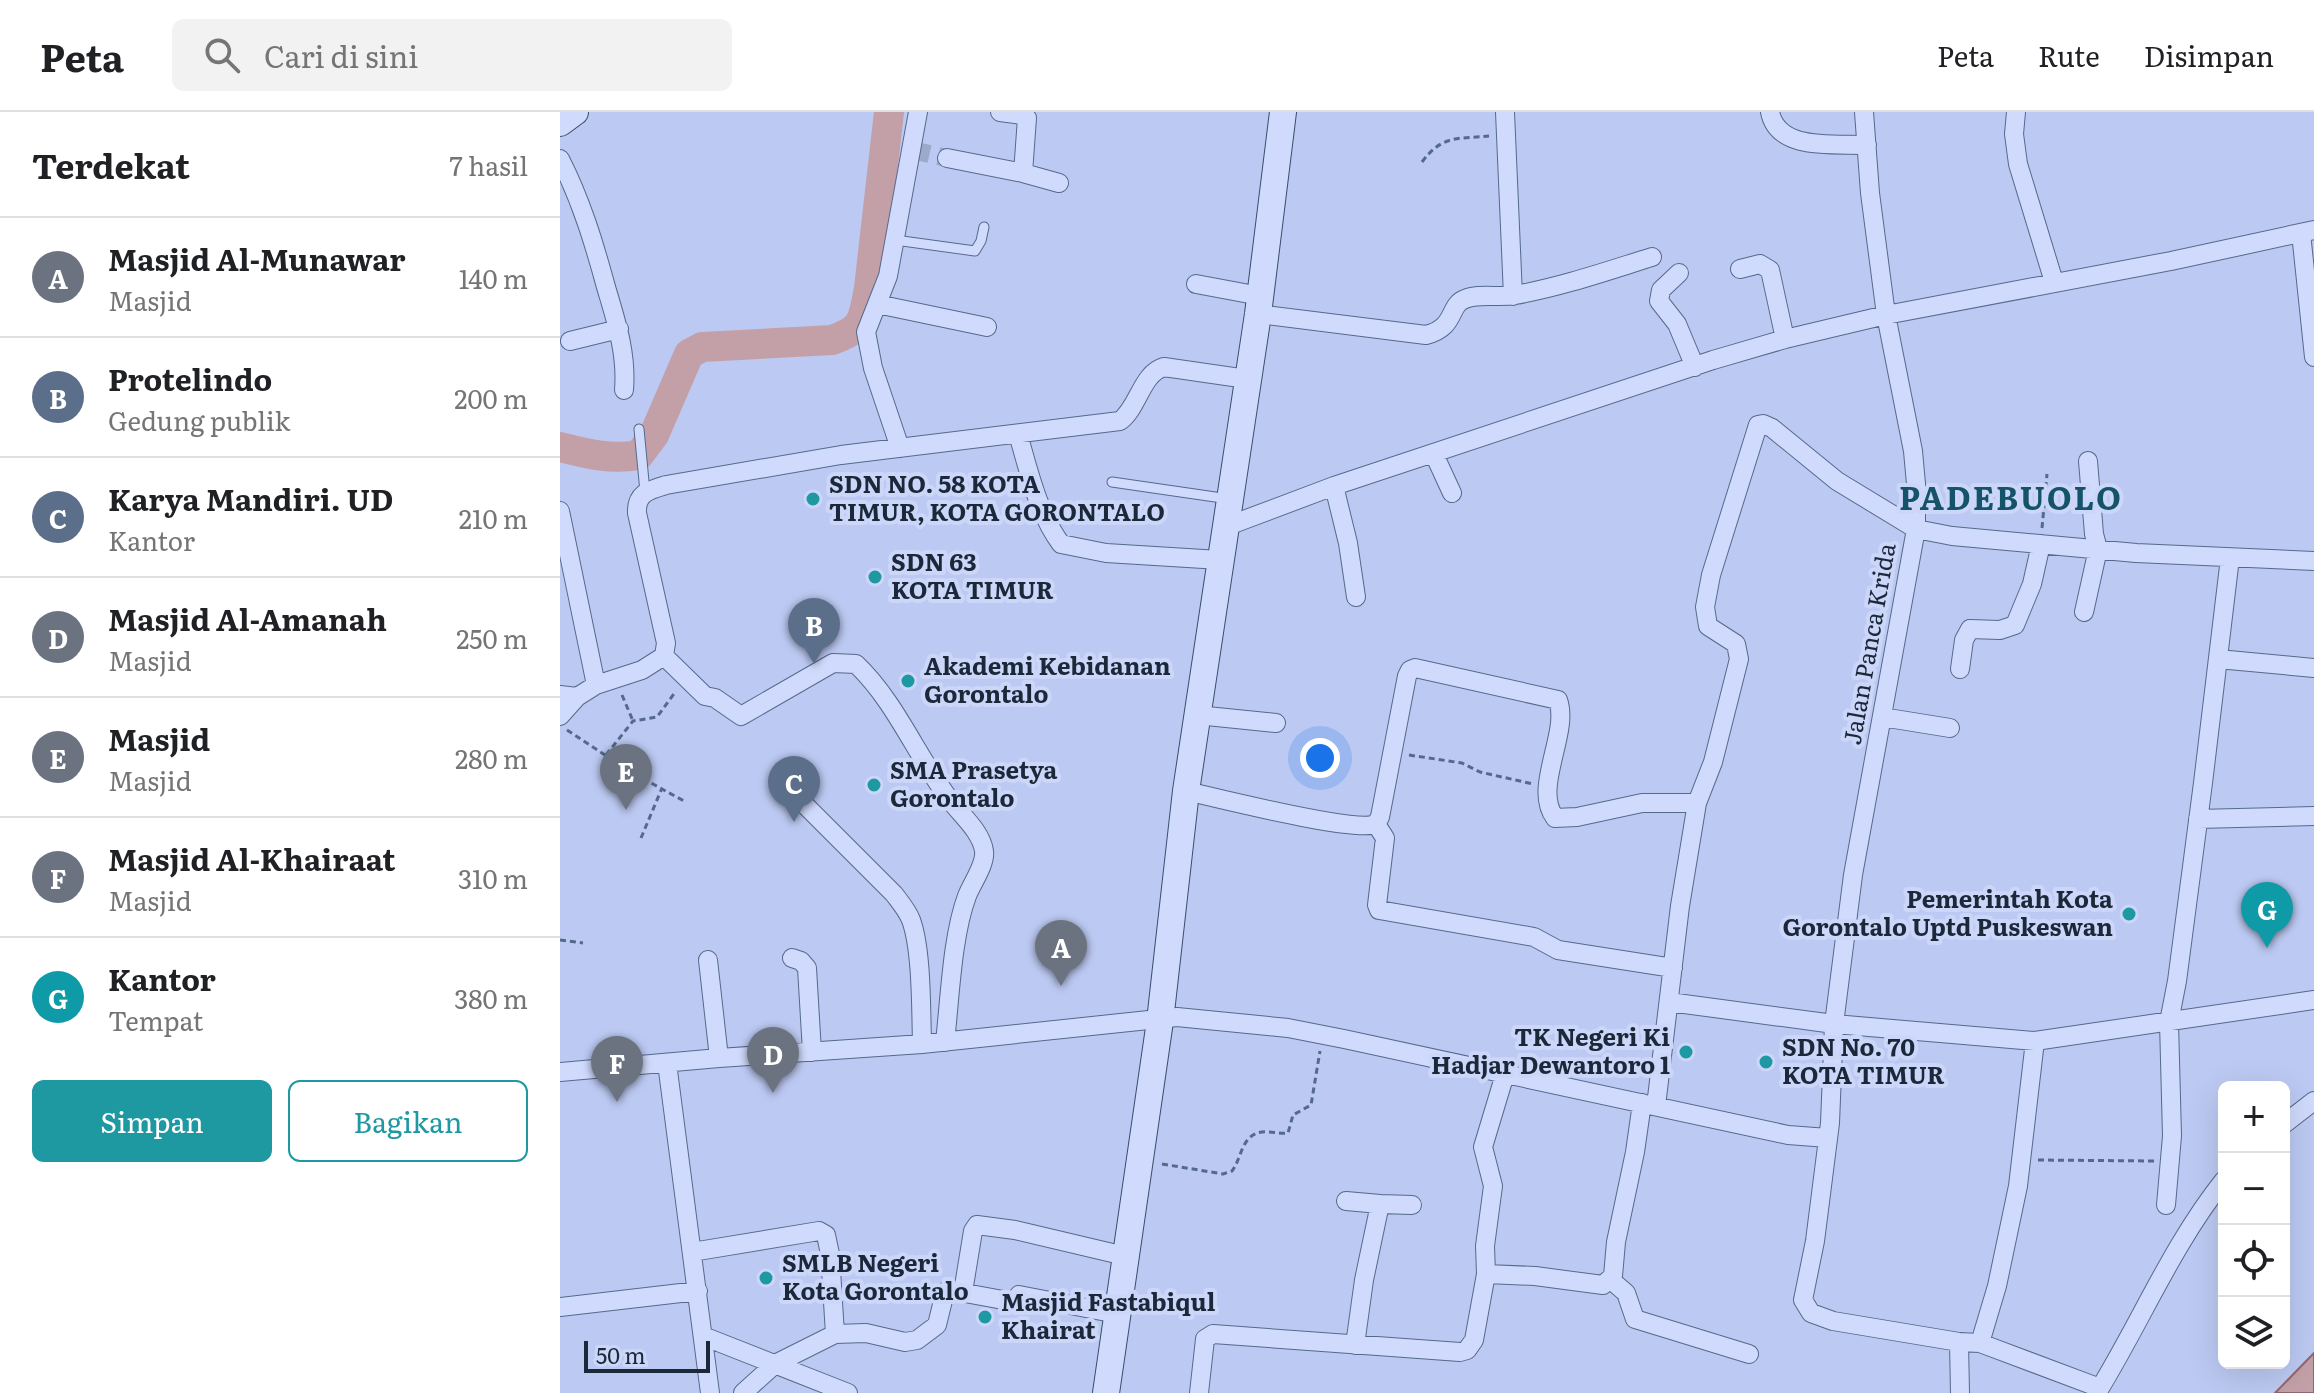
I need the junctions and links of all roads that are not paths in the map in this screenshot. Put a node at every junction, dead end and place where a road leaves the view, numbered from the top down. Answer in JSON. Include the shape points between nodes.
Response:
{"nodes":[{"id":1,"x":575,"y":112,"type":"edge"},
{"id":2,"x":918,"y":112,"type":"edge"},
{"id":3,"x":1000,"y":112,"type":"edge"},
{"id":4,"x":1283,"y":112,"type":"edge"},
{"id":5,"x":1505,"y":112,"type":"edge"},
{"id":6,"x":1770,"y":112,"type":"edge"},
{"id":7,"x":1864,"y":112,"type":"edge"},
{"id":8,"x":2016,"y":112,"type":"edge"},
{"id":9,"x":560,"y":123,"type":"edge"},
{"id":10,"x":1867,"y":145,"type":"junction"},
{"id":11,"x":947,"y":158,"type":"tunnel mouth"},
{"id":12,"x":560,"y":159,"type":"edge"},
{"id":13,"x":1023,"y":173,"type":"junction"},
{"id":14,"x":1059,"y":183,"type":"dead end"},
{"id":15,"x":984,"y":227,"type":"dead end"},
{"id":16,"x":2307,"y":232,"type":"edge"},
{"id":17,"x":895,"y":240,"type":"junction"},
{"id":18,"x":1652,"y":257,"type":"dead end"},
{"id":19,"x":1740,"y":269,"type":"dead end"},
{"id":20,"x":1679,"y":273,"type":"dead end"},
{"id":21,"x":2054,"y":282,"type":"junction"},
{"id":22,"x":1196,"y":284,"type":"dead end"},
{"id":23,"x":1513,"y":296,"type":"junction"},
{"id":24,"x":877,"y":304,"type":"junction"},
{"id":25,"x":1259,"y":305,"type":"junction"},
{"id":26,"x":1886,"y":315,"type":"junction"},
{"id":27,"x":987,"y":327,"type":"dead end"},
{"id":28,"x":619,"y":329,"type":"junction"},
{"id":29,"x":1785,"y":339,"type":"junction"},
{"id":30,"x":570,"y":341,"type":"dead end"},
{"id":31,"x":2314,"y":357,"type":"edge"},
{"id":32,"x":1695,"y":367,"type":"junction"},
{"id":33,"x":1247,"y":379,"type":"junction"},
{"id":34,"x":624,"y":390,"type":"dead end"},
{"id":35,"x":639,"y":429,"type":"dead end"},
{"id":36,"x":1018,"y":434,"type":"junction"},
{"id":37,"x":900,"y":448,"type":"junction"},
{"id":38,"x":1434,"y":454,"type":"junction"},
{"id":39,"x":2088,"y":461,"type":"dead end"},
{"id":40,"x":644,"y":482,"type":"junction"},
{"id":41,"x":1112,"y":482,"type":"dead end"},
{"id":42,"x":1334,"y":486,"type":"junction"},
{"id":43,"x":1452,"y":493,"type":"dead end"},
{"id":44,"x":1229,"y":499,"type":"junction"},
{"id":45,"x":560,"y":511,"type":"edge"},
{"id":46,"x":1225,"y":527,"type":"junction"},
{"id":47,"x":1916,"y":529,"type":"junction"},
{"id":48,"x":2041,"y":544,"type":"junction"},
{"id":49,"x":2098,"y":549,"type":"junction"},
{"id":50,"x":2230,"y":558,"type":"junction"},
{"id":51,"x":1220,"y":560,"type":"junction"},
{"id":52,"x":2314,"y":561,"type":"edge"},
{"id":53,"x":1356,"y":597,"type":"dead end"},
{"id":54,"x":2084,"y":612,"type":"dead end"},
{"id":55,"x":664,"y":656,"type":"junction"},
{"id":56,"x":2218,"y":659,"type":"junction"},
{"id":57,"x":2314,"y":668,"type":"edge"},
{"id":58,"x":1960,"y":669,"type":"dead end"},
{"id":59,"x":596,"y":685,"type":"junction"},
{"id":60,"x":568,"y":696,"type":"edge"},
{"id":61,"x":1197,"y":715,"type":"junction"},
{"id":62,"x":560,"y":716,"type":"edge"},
{"id":63,"x":1882,"y":717,"type":"junction"},
{"id":64,"x":1276,"y":723,"type":"dead end"},
{"id":65,"x":1950,"y":728,"type":"dead end"},
{"id":66,"x":785,"y":785,"type":"dead end"},
{"id":67,"x":1186,"y":791,"type":"junction"},
{"id":68,"x":1697,"y":803,"type":"junction"},
{"id":69,"x":2314,"y":816,"type":"edge"},
{"id":70,"x":2198,"y":819,"type":"junction"},
{"id":71,"x":1376,"y":824,"type":"junction"},
{"id":72,"x":792,"y":958,"type":"dead end"},
{"id":73,"x":708,"y":960,"type":"dead end"},
{"id":74,"x":1673,"y":968,"type":"junction"},
{"id":75,"x":2314,"y":1000,"type":"edge"},
{"id":76,"x":1669,"y":1002,"type":"junction"},
{"id":77,"x":1160,"y":1021,"type":"junction"},
{"id":78,"x":2169,"y":1022,"type":"junction"},
{"id":79,"x":1834,"y":1024,"type":"junction"},
{"id":80,"x":2035,"y":1041,"type":"junction"},
{"id":81,"x":945,"y":1042,"type":"junction"},
{"id":82,"x":922,"y":1044,"type":"junction"},
{"id":83,"x":812,"y":1052,"type":"junction"},
{"id":84,"x":719,"y":1058,"type":"junction"},
{"id":85,"x":667,"y":1063,"type":"junction"},
{"id":86,"x":560,"y":1072,"type":"edge"},
{"id":87,"x":1505,"y":1074,"type":"junction"},
{"id":88,"x":2314,"y":1101,"type":"edge"},
{"id":89,"x":1649,"y":1104,"type":"junction"},
{"id":90,"x":2290,"y":1119,"type":"edge"},
{"id":91,"x":1828,"y":1138,"type":"junction"},
{"id":92,"x":2218,"y":1188,"type":"edge"},
{"id":93,"x":1346,"y":1201,"type":"dead end"},
{"id":94,"x":1380,"y":1204,"type":"junction"},
{"id":95,"x":1412,"y":1205,"type":"dead end"},
{"id":96,"x":2166,"y":1205,"type":"dead end"},
{"id":97,"x":692,"y":1252,"type":"junction"},
{"id":98,"x":1125,"y":1256,"type":"junction"},
{"id":99,"x":1486,"y":1274,"type":"junction"},
{"id":100,"x":1611,"y":1280,"type":"junction"},
{"id":101,"x":698,"y":1291,"type":"junction"},
{"id":102,"x":963,"y":1292,"type":"junction"},
{"id":103,"x":560,"y":1307,"type":"edge"},
{"id":104,"x":1117,"y":1314,"type":"junction"},
{"id":105,"x":835,"y":1334,"type":"junction"},
{"id":106,"x":703,"y":1336,"type":"junction"},
{"id":107,"x":1959,"y":1342,"type":"junction"},
{"id":108,"x":1980,"y":1343,"type":"junction"},
{"id":109,"x":1355,"y":1345,"type":"junction"},
{"id":110,"x":1749,"y":1354,"type":"dead end"},
{"id":111,"x":775,"y":1364,"type":"junction"},
{"id":112,"x":2098,"y":1390,"type":"edge"},
{"id":113,"x":710,"y":1393,"type":"edge"},
{"id":114,"x":743,"y":1393,"type":"edge"},
{"id":115,"x":848,"y":1393,"type":"edge"},
{"id":116,"x":1106,"y":1393,"type":"edge"},
{"id":117,"x":1199,"y":1393,"type":"edge"},
{"id":118,"x":1960,"y":1393,"type":"edge"}],
"edges":[{"from":1,"to":9,"type":"street"},
{"from":2,"to":17,"type":"street"},
{"from":3,"to":13,"type":"street","via":[[1027,118]]},
{"from":4,"to":25,"type":"street"},
{"from":5,"to":23,"type":"street"},
{"from":6,"to":10,"type":"street","via":[[1772,123],[1790,138]]},
{"from":7,"to":10,"type":"street","name":"Jalan Panca Krida"},
{"from":8,"to":21,"type":"street","via":[[2018,164]]},
{"from":10,"to":26,"type":"street","name":"Jalan Panca Krida"},
{"from":11,"to":13,"type":"street"},
{"from":12,"to":28,"type":"street","via":[[582,205]]},
{"from":13,"to":14,"type":"street"},
{"from":15,"to":17,"type":"lane","via":[[975,251]]},
{"from":16,"to":21,"type":"street"},
{"from":16,"to":31,"type":"street"},
{"from":17,"to":24,"type":"street"},
{"from":18,"to":23,"type":"street"},
{"from":19,"to":29,"type":"street","via":[[1760,264],[1770,270]]},
{"from":20,"to":32,"type":"street","via":[[1661,290],[1659,301],[1677,324]]},
{"from":21,"to":26,"type":"street"},
{"from":22,"to":25,"type":"street"},
{"from":23,"to":25,"type":"street","via":[[1462,300],[1448,323],[1426,335]]},
{"from":24,"to":27,"type":"street"},
{"from":24,"to":37,"type":"street","via":[[866,332]]},
{"from":25,"to":33,"type":"street"},
{"from":26,"to":29,"type":"street"},
{"from":26,"to":47,"type":"street","name":"Jalan Panca Krida","via":[[1913,451]]},
{"from":28,"to":30,"type":"street"},
{"from":28,"to":34,"type":"street"},
{"from":29,"to":32,"type":"street"},
{"from":32,"to":38,"type":"street"},
{"from":33,"to":36,"type":"street","via":[[1159,368],[1120,421]]},
{"from":33,"to":44,"type":"street"},
{"from":35,"to":40,"type":"lane"},
{"from":36,"to":37,"type":"street"},
{"from":36,"to":51,"type":"street","via":[[1035,492],[1061,544],[1106,553]]},
{"from":37,"to":40,"type":"street","via":[[666,485]]},
{"from":38,"to":42,"type":"street"},
{"from":38,"to":43,"type":"street"},
{"from":39,"to":49,"type":"street"},
{"from":40,"to":55,"type":"street","via":[[637,513],[666,643]]},
{"from":41,"to":44,"type":"lane"},
{"from":42,"to":46,"type":"street"},
{"from":42,"to":53,"type":"street"},
{"from":44,"to":46,"type":"street"},
{"from":45,"to":59,"type":"street"},
{"from":46,"to":51,"type":"street"},
{"from":47,"to":48,"type":"street"},
{"from":47,"to":63,"type":"street","name":"Jalan Panca Krida"},
{"from":47,"to":68,"type":"street","via":[[1837,481],[1772,428],[1755,428],[1705,607],[1708,626],[1736,644],[1739,659],[1717,749]]},
{"from":48,"to":49,"type":"street"},
{"from":48,"to":58,"type":"street","via":[[2015,625],[1970,629]]},
{"from":49,"to":50,"type":"street"},
{"from":49,"to":54,"type":"street"},
{"from":50,"to":52,"type":"street"},
{"from":50,"to":56,"type":"street"},
{"from":51,"to":61,"type":"street"},
{"from":55,"to":59,"type":"street","via":[[642,670]]},
{"from":55,"to":81,"type":"street","via":[[705,696],[741,716],[833,663],[856,664],[883,695],[972,827],[985,855],[961,921]]},
{"from":56,"to":57,"type":"street"},
{"from":56,"to":70,"type":"street"},
{"from":59,"to":60,"type":"street"},
{"from":60,"to":62,"type":"street"},
{"from":61,"to":64,"type":"street"},
{"from":61,"to":67,"type":"street"},
{"from":63,"to":65,"type":"street"},
{"from":63,"to":79,"type":"street","name":"Jalan Panca Krida","via":[[1853,875]]},
{"from":66,"to":82,"type":"street","via":[[887,887],[912,922]]},
{"from":67,"to":71,"type":"street","via":[[1319,820],[1367,828]]},
{"from":67,"to":77,"type":"street"},
{"from":68,"to":71,"type":"street","via":[[1642,803],[1560,819],[1551,814],[1548,798],[1561,714],[1555,697],[1415,668],[1407,676]]},
{"from":68,"to":74,"type":"street"},
{"from":69,"to":70,"type":"street"},
{"from":70,"to":78,"type":"street"},
{"from":71,"to":74,"type":"street","via":[[1385,841],[1379,910],[1534,937],[1558,950]]},
{"from":72,"to":83,"type":"street","via":[[807,968]]},
{"from":73,"to":84,"type":"street"},
{"from":74,"to":76,"type":"street"},
{"from":75,"to":78,"type":"street"},
{"from":76,"to":79,"type":"street"},
{"from":76,"to":89,"type":"street"},
{"from":77,"to":81,"type":"street"},
{"from":77,"to":87,"type":"street","via":[[1196,1017],[1288,1028]]},
{"from":77,"to":98,"type":"street"},
{"from":78,"to":80,"type":"street"},
{"from":78,"to":96,"type":"street","via":[[2171,1161]]},
{"from":79,"to":80,"type":"street"},
{"from":79,"to":91,"type":"street","name":"Jalan Panca Krida"},
{"from":80,"to":108,"type":"street","via":[[2011,1225]]},
{"from":81,"to":82,"type":"street"},
{"from":82,"to":83,"type":"street"},
{"from":83,"to":84,"type":"street"},
{"from":84,"to":85,"type":"street"},
{"from":85,"to":86,"type":"street"},
{"from":85,"to":97,"type":"street"},
{"from":87,"to":89,"type":"street"},
{"from":87,"to":99,"type":"street","via":[[1483,1147],[1493,1186]]},
{"from":88,"to":90,"type":"street"},
{"from":89,"to":91,"type":"street","via":[[1788,1135]]},
{"from":89,"to":100,"type":"street"},
{"from":91,"to":107,"type":"street","name":"Jalan Panca Krida","via":[[1803,1300],[1808,1310],[1833,1321]]},
{"from":92,"to":112,"type":"street","via":[[2182,1239]]},
{"from":93,"to":94,"type":"street"},
{"from":94,"to":95,"type":"street"},
{"from":94,"to":109,"type":"street"},
{"from":97,"to":101,"type":"street"},
{"from":97,"to":105,"type":"street","via":[[819,1231],[826,1235]]},
{"from":98,"to":102,"type":"street","via":[[977,1225]]},
{"from":98,"to":104,"type":"street"},
{"from":99,"to":100,"type":"street","via":[[1603,1285]]},
{"from":99,"to":109,"type":"street","via":[[1474,1340],[1467,1350]]},
{"from":100,"to":110,"type":"street","via":[[1626,1293],[1635,1319]]},
{"from":101,"to":103,"type":"street"},
{"from":101,"to":106,"type":"street"},
{"from":102,"to":104,"type":"street","via":[[1014,1302],[1019,1295]]},
{"from":102,"to":105,"type":"street","via":[[945,1292],[937,1325],[912,1342],[866,1333]]},
{"from":104,"to":116,"type":"street"},
{"from":105,"to":111,"type":"street"},
{"from":106,"to":111,"type":"street"},
{"from":106,"to":113,"type":"street"},
{"from":107,"to":108,"type":"street"},
{"from":107,"to":118,"type":"street"},
{"from":108,"to":112,"type":"street"},
{"from":109,"to":117,"type":"street","via":[[1208,1336]]},
{"from":111,"to":114,"type":"street"},
{"from":111,"to":115,"type":"street"}]}
